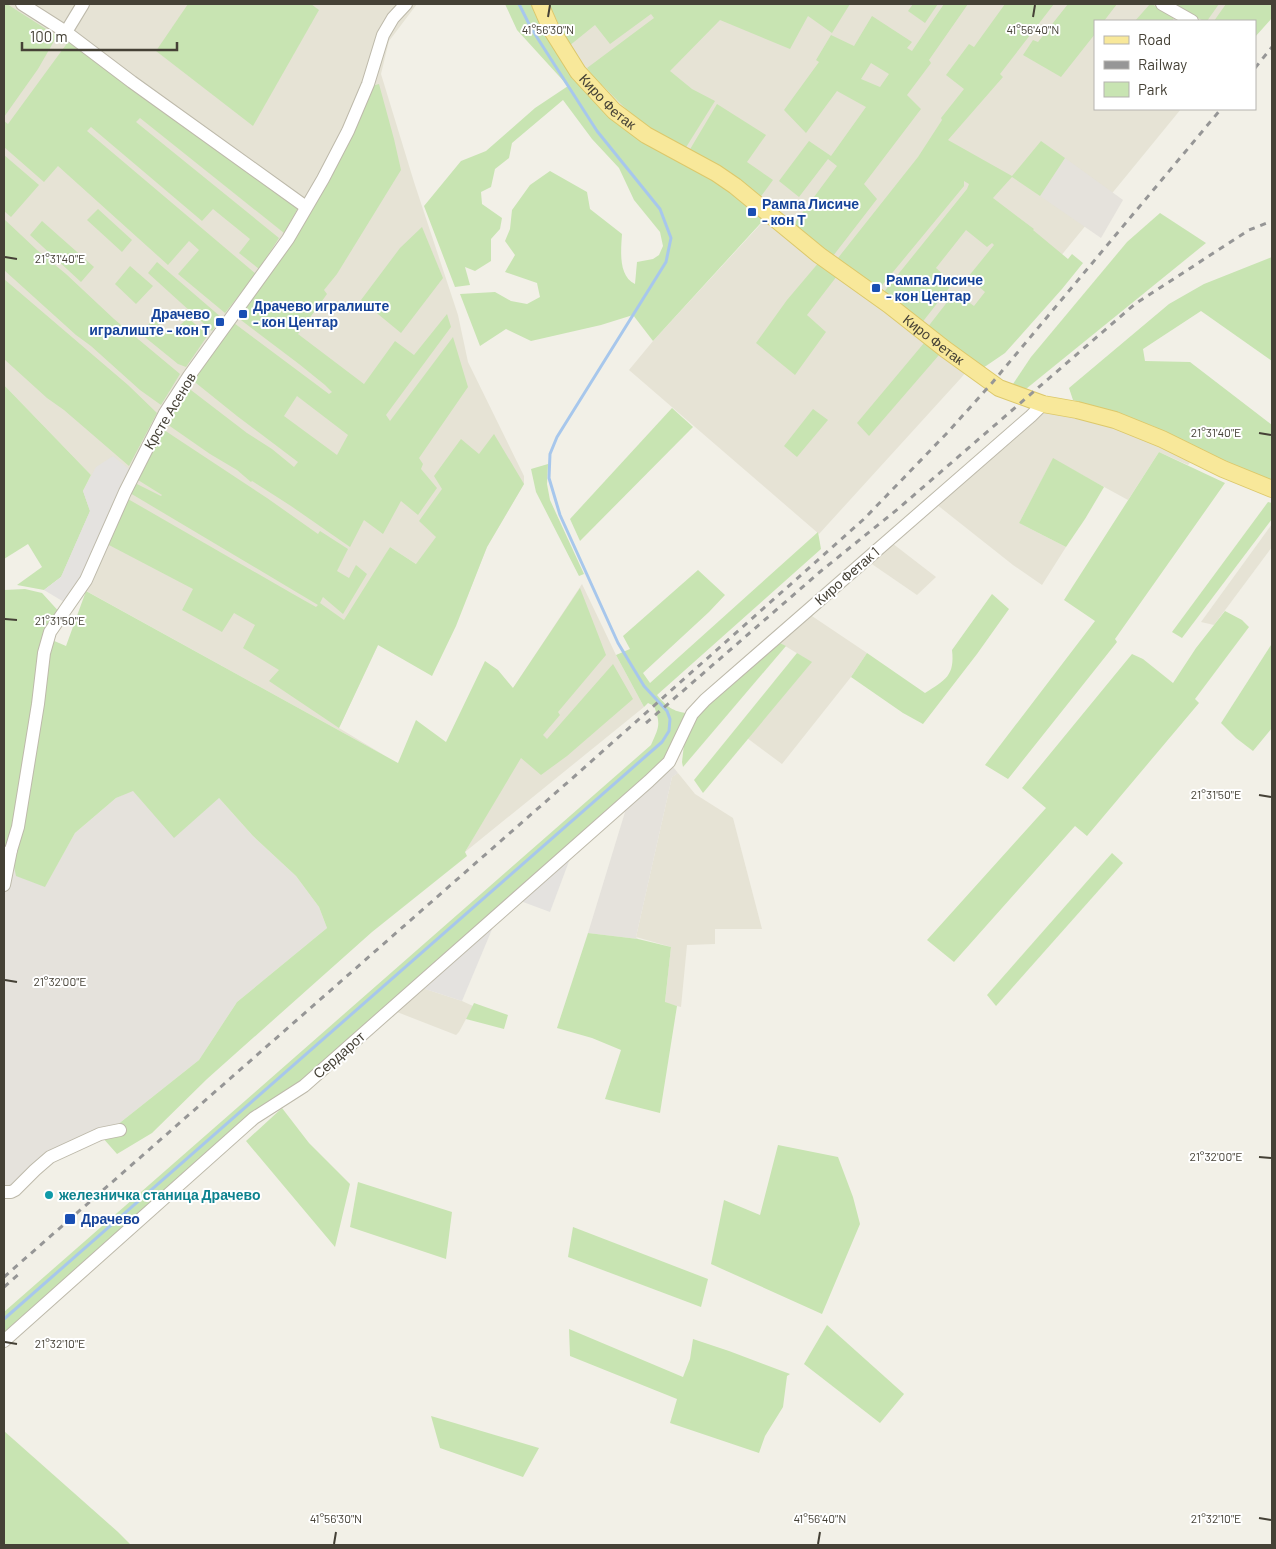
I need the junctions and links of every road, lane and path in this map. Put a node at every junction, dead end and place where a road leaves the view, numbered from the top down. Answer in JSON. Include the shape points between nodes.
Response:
{"nodes":[{"id":1,"x":22,"y":4,"type":"edge"},
{"id":2,"x":84,"y":4,"type":"edge"},
{"id":3,"x":406,"y":4,"type":"edge"},
{"id":4,"x":540,"y":4,"type":"edge"},
{"id":5,"x":1162,"y":4,"type":"edge"},
{"id":6,"x":1190,"y":20,"type":"edge"},
{"id":7,"x":66,"y":32,"type":"junction"},
{"id":8,"x":306,"y":207,"type":"junction"},
{"id":9,"x":1026,"y":398,"type":"junction"},
{"id":10,"x":1042,"y":404,"type":"junction"},
{"id":11,"x":1031,"y":416,"type":"junction"},
{"id":12,"x":1272,"y":489,"type":"edge"},
{"id":13,"x":668,"y":762,"type":"joint"},
{"id":14,"x":7,"y":853,"type":"edge"},
{"id":15,"x":4,"y":885,"type":"edge"},
{"id":16,"x":120,"y":1130,"type":"dead end"},
{"id":17,"x":4,"y":1192,"type":"edge"},
{"id":18,"x":4,"y":1341,"type":"edge"}],
"edges":[{"from":1,"to":7,"type":"street"},
{"from":2,"to":7,"type":"street"},
{"from":3,"to":8,"type":"street","name":"Крсте Асенов","via":[[383,35],[368,84],[348,131]]},
{"from":4,"to":9,"type":"main road","name":"Киро Фетак","via":[[551,29],[578,72],[619,115],[646,135],[735,186],[819,255],[974,371],[999,388]]},
{"from":5,"to":6,"type":"street"},
{"from":7,"to":8,"type":"street"},
{"from":8,"to":14,"type":"street","name":"Крсте Асенов","via":[[280,252],[165,413],[86,580],[50,632],[44,652],[18,826]]},
{"from":9,"to":10,"type":"main road","name":"Киро Фетак"},
{"from":9,"to":11,"type":"street","via":[[1032,408]]},
{"from":10,"to":11,"type":"street","name":"Киро Фетак 1"},
{"from":10,"to":12,"type":"main road","name":"Киро Фетак","via":[[1115,420]]},
{"from":11,"to":13,"type":"street","name":"Киро Фетак 1","via":[[705,700],[692,714]]},
{"from":13,"to":18,"type":"street","name":"Сердарот","via":[[312,1079],[254,1118]]},
{"from":14,"to":15,"type":"street","name":"Крсте Асенов"},
{"from":16,"to":17,"type":"street","via":[[100,1134],[50,1157],[16,1190]]}]}
